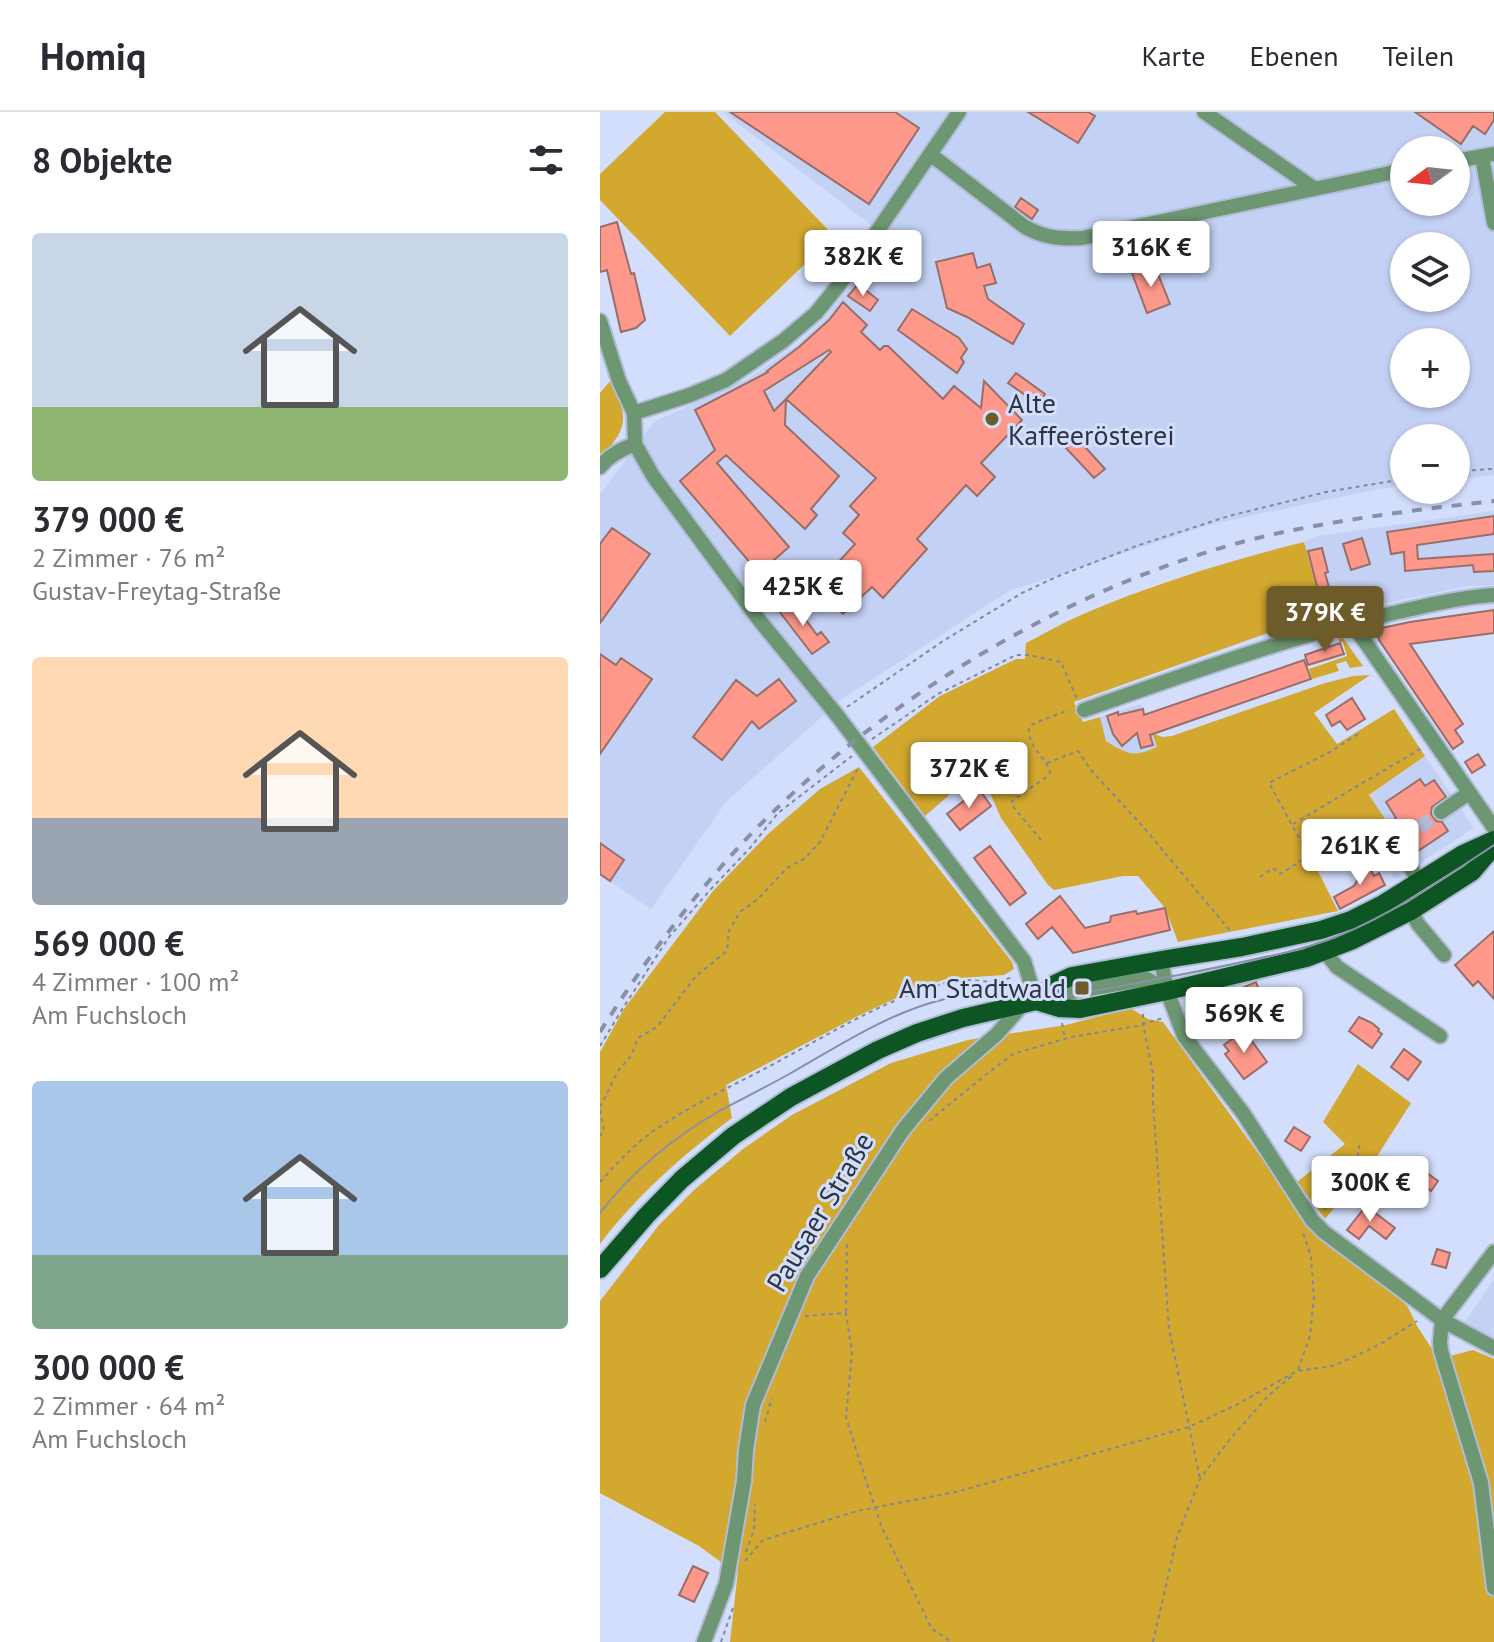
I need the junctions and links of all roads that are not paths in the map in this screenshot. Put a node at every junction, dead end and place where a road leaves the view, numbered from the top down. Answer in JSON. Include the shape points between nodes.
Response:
{"nodes":[{"id":1,"x":959,"y":112,"type":"edge"},
{"id":2,"x":1204,"y":112,"type":"edge"},
{"id":3,"x":930,"y":154,"type":"junction"},
{"id":4,"x":1488,"y":156,"type":"edge"},
{"id":5,"x":1390,"y":173,"type":"edge"},
{"id":6,"x":1491,"y":186,"type":"edge"},
{"id":7,"x":1315,"y":189,"type":"junction"},
{"id":8,"x":1494,"y":223,"type":"edge"},
{"id":9,"x":600,"y":321,"type":"edge"},
{"id":10,"x":634,"y":413,"type":"junction"},
{"id":11,"x":635,"y":444,"type":"junction"},
{"id":12,"x":600,"y":467,"type":"edge"},
{"id":13,"x":1494,"y":595,"type":"edge"},
{"id":14,"x":1352,"y":623,"type":"junction"},
{"id":15,"x":1082,"y":707,"type":"road end"},
{"id":16,"x":1469,"y":793,"type":"junction"},
{"id":17,"x":1441,"y":812,"type":"tunnel mouth"},
{"id":18,"x":1494,"y":828,"type":"edge"},
{"id":19,"x":1402,"y":840,"type":"dead end"},
{"id":20,"x":1494,"y":843,"type":"edge"},
{"id":21,"x":1419,"y":883,"type":"junction"},
{"id":22,"x":1411,"y":911,"type":"junction"},
{"id":23,"x":1327,"y":951,"type":"junction"},
{"id":24,"x":1444,"y":955,"type":"dead end"},
{"id":25,"x":1161,"y":960,"type":"junction"},
{"id":26,"x":1147,"y":979,"type":"junction"},
{"id":27,"x":1167,"y":991,"type":"junction"},
{"id":28,"x":1029,"y":1002,"type":"junction"},
{"id":29,"x":1440,"y":1036,"type":"dead end"},
{"id":30,"x":1494,"y":1252,"type":"edge"},
{"id":31,"x":600,"y":1269,"type":"edge"},
{"id":32,"x":1437,"y":1316,"type":"junction"},
{"id":33,"x":1494,"y":1348,"type":"edge"},
{"id":34,"x":1494,"y":1588,"type":"edge"},
{"id":35,"x":713,"y":1639,"type":"edge"}],
"edges":[{"from":1,"to":3,"type":"street"},
{"from":2,"to":7,"type":"street"},
{"from":3,"to":7,"type":"street","via":[[1025,227],[1062,239]]},
{"from":3,"to":10,"type":"street","via":[[816,313],[726,380]]},
{"from":4,"to":6,"type":"street"},
{"from":5,"to":7,"type":"street"},
{"from":6,"to":8,"type":"street"},
{"from":9,"to":10,"type":"street"},
{"from":10,"to":11,"type":"street"},
{"from":11,"to":12,"type":"street"},
{"from":11,"to":28,"type":"street","via":[[760,621],[1024,961]]},
{"from":13,"to":14,"type":"street"},
{"from":14,"to":15,"type":"street"},
{"from":14,"to":16,"type":"street"},
{"from":16,"to":17,"type":"street"},
{"from":16,"to":18,"type":"street"},
{"from":19,"to":21,"type":"street","via":[[1400,846]]},
{"from":20,"to":21,"type":"main road","name":"Pausaer Straße","via":[[1463,854]]},
{"from":20,"to":22,"type":"main road","name":"Pausaer Straße","via":[[1472,872]]},
{"from":21,"to":25,"type":"main road","name":"Pausaer Straße","via":[[1351,920],[1301,936]]},
{"from":22,"to":23,"type":"main road","name":"Pausaer Straße"},
{"from":22,"to":24,"type":"street"},
{"from":23,"to":27,"type":"main road","name":"Pausaer Straße"},
{"from":23,"to":29,"type":"street","via":[[1337,967]]},
{"from":25,"to":26,"type":"street"},
{"from":25,"to":27,"type":"street"},
{"from":25,"to":28,"type":"main road","name":"Pausaer Straße","via":[[1072,976]]},
{"from":26,"to":27,"type":"street"},
{"from":26,"to":28,"type":"street"},
{"from":27,"to":28,"type":"main road","name":"Pausaer Straße","via":[[1080,1009]]},
{"from":27,"to":32,"type":"street","via":[[1184,1036],[1243,1113],[1307,1225],[1324,1232]]},
{"from":28,"to":31,"type":"main road","name":"Pausaer Straße","via":[[917,1033],[791,1097],[682,1179]]},
{"from":28,"to":35,"type":"street","name":"Pausaer Straße","via":[[946,1078],[903,1130],[807,1276],[753,1405]]},
{"from":30,"to":32,"type":"street"},
{"from":32,"to":33,"type":"street"},
{"from":32,"to":34,"type":"street","via":[[1441,1351],[1481,1483]]}]}
